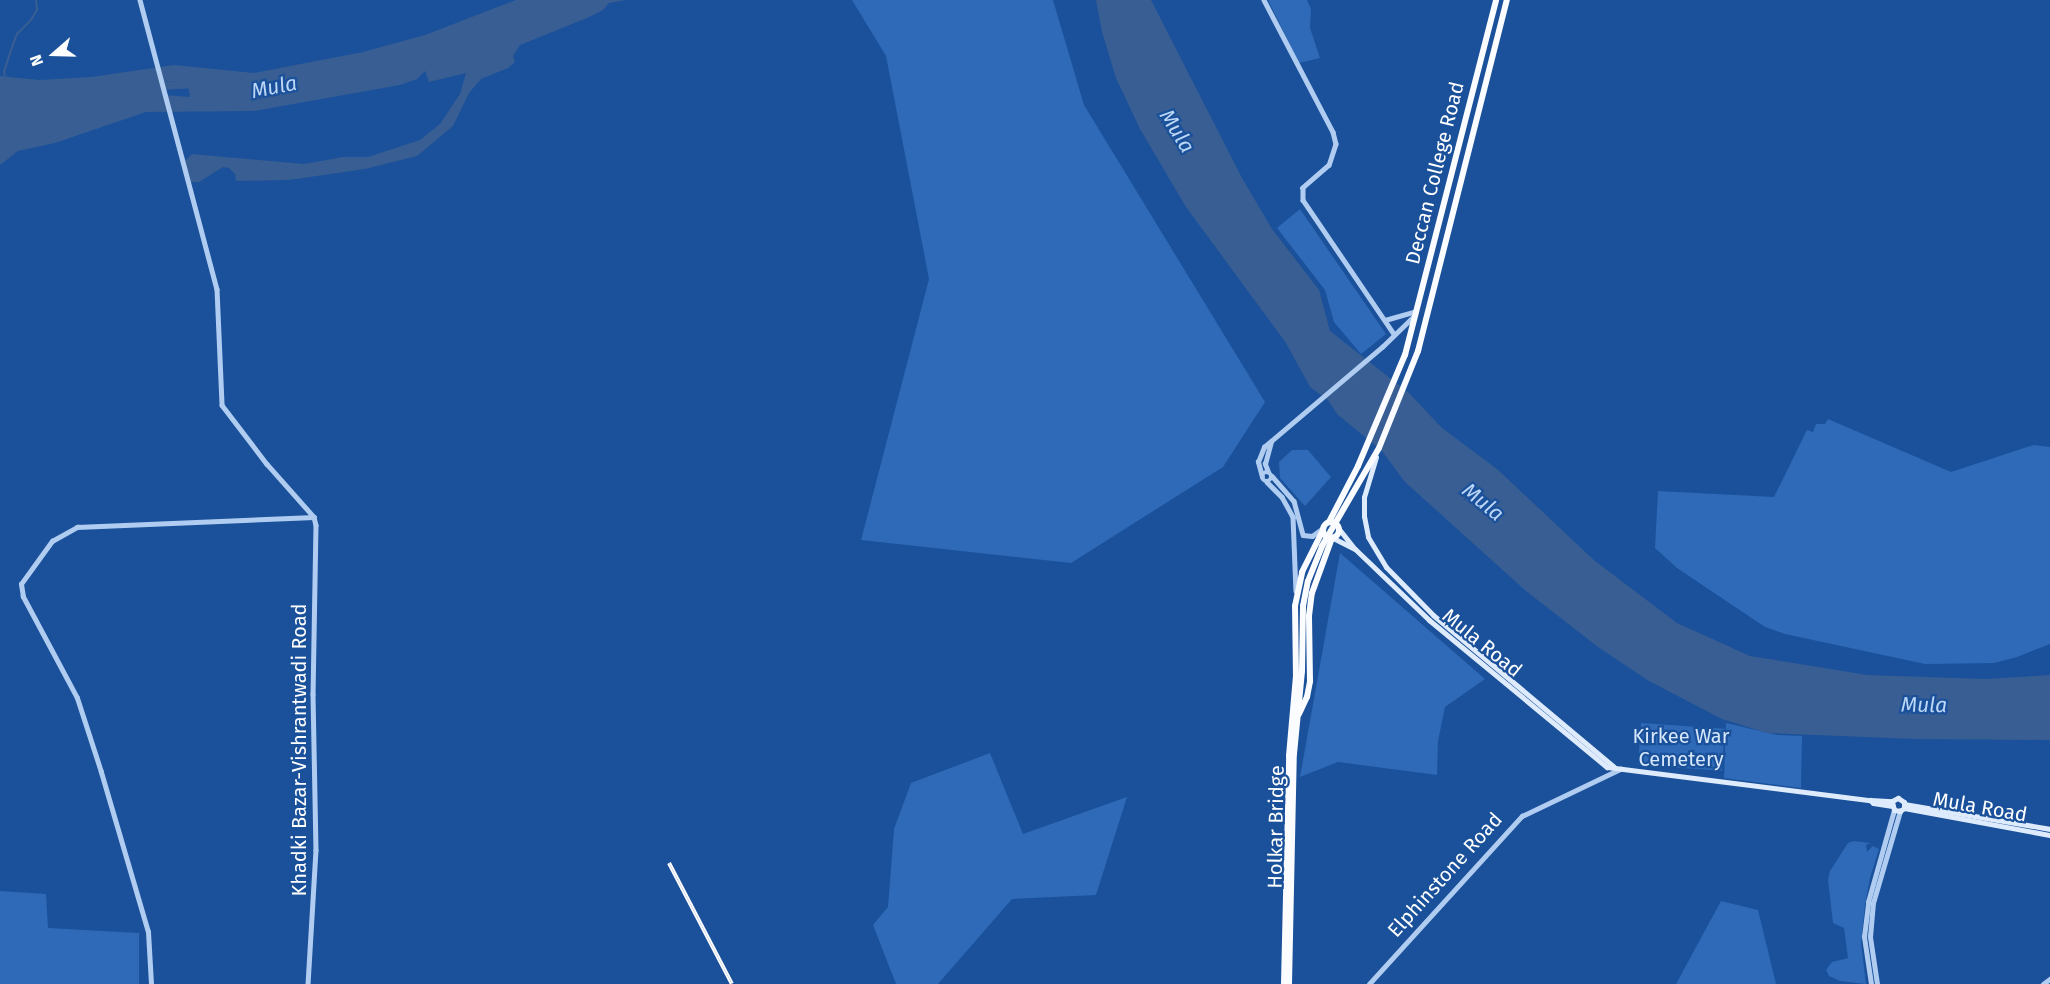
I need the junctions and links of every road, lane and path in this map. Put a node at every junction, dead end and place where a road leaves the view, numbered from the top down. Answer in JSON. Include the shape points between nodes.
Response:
{"nodes":[{"id":1,"x":140,"y":0,"type":"edge"},
{"id":2,"x":1264,"y":0,"type":"edge"},
{"id":3,"x":1496,"y":0,"type":"edge"},
{"id":4,"x":1506,"y":0,"type":"edge"},
{"id":5,"x":1416,"y":313,"type":"junction"},
{"id":6,"x":1401,"y":318,"type":"junction"},
{"id":7,"x":1385,"y":320,"type":"junction"},
{"id":8,"x":1405,"y":324,"type":"junction"},
{"id":9,"x":1394,"y":334,"type":"junction"},
{"id":10,"x":1272,"y":439,"type":"junction"},
{"id":11,"x":1379,"y":448,"type":"junction"},
{"id":12,"x":1270,"y":474,"type":"junction"},
{"id":13,"x":1262,"y":477,"type":"junction"},
{"id":14,"x":1267,"y":482,"type":"junction"},
{"id":15,"x":314,"y":516,"type":"junction"},
{"id":16,"x":1329,"y":522,"type":"junction"},
{"id":17,"x":1323,"y":529,"type":"junction"},
{"id":18,"x":1339,"y":529,"type":"junction"},
{"id":19,"x":1333,"y":538,"type":"junction"},
{"id":20,"x":1354,"y":549,"type":"junction"},
{"id":21,"x":1296,"y":591,"type":"junction"},
{"id":22,"x":1440,"y":623,"type":"junction"},
{"id":23,"x":1296,"y":718,"type":"junction"},
{"id":24,"x":1617,"y":768,"type":"junction"},
{"id":25,"x":1898,"y":807,"type":"junction"},
{"id":26,"x":2050,"y":829,"type":"edge"},
{"id":27,"x":2050,"y":835,"type":"edge"},
{"id":28,"x":2050,"y":979,"type":"edge"},
{"id":29,"x":151,"y":984,"type":"edge"},
{"id":30,"x":308,"y":984,"type":"edge"},
{"id":31,"x":1286,"y":984,"type":"edge"},
{"id":32,"x":1370,"y":984,"type":"edge"},
{"id":33,"x":1871,"y":984,"type":"edge"},
{"id":34,"x":1877,"y":984,"type":"edge"},
{"id":35,"x":2043,"y":984,"type":"edge"}],
"edges":[{"from":1,"to":15,"type":"street","via":[[218,289],[222,405],[267,464]]},
{"from":2,"to":7,"type":"street","via":[[1335,138],[1332,160],[1304,188],[1303,200]]},
{"from":3,"to":5,"type":"main road","name":"Deccan College Road"},
{"from":4,"to":11,"type":"main road","name":"Deccan College Road","via":[[1418,351]]},
{"from":5,"to":6,"type":"street"},
{"from":5,"to":8,"type":"street"},
{"from":5,"to":16,"type":"main road","name":"Deccan College Road","via":[[1405,355],[1358,466]]},
{"from":6,"to":7,"type":"street"},
{"from":6,"to":8,"type":"street"},
{"from":7,"to":9,"type":"street"},
{"from":8,"to":9,"type":"street"},
{"from":9,"to":10,"type":"street"},
{"from":10,"to":12,"type":"street","via":[[1265,464]]},
{"from":10,"to":13,"type":"street","via":[[1259,456]]},
{"from":11,"to":22,"type":"main road","bridge":true,"via":[[1364,497],[1365,529],[1386,567]]},
{"from":11,"to":23,"type":"main road","name":"Holkar Bridge","bridge":true,"via":[[1322,546],[1308,581]]},
{"from":12,"to":13,"type":"street"},
{"from":12,"to":14,"type":"street"},
{"from":12,"to":17,"type":"street","via":[[1294,501],[1303,536]]},
{"from":13,"to":14,"type":"street"},
{"from":14,"to":21,"type":"street","via":[[1282,497],[1293,517]]},
{"from":15,"to":29,"type":"street","via":[[78,527],[52,541],[21,584],[23,597],[77,698],[94,750],[148,932]]},
{"from":15,"to":30,"type":"street","name":"Khadki Bazar-Vishrantwadi Road","via":[[316,850]]},
{"from":16,"to":17,"type":"main road"},
{"from":16,"to":18,"type":"main road"},
{"from":17,"to":19,"type":"main road","via":[[1326,536]]},
{"from":17,"to":21,"type":"main road"},
{"from":18,"to":19,"type":"main road"},
{"from":18,"to":20,"type":"main road"},
{"from":19,"to":20,"type":"main road","name":"Mula Road"},
{"from":19,"to":23,"type":"main road","via":[[1312,592],[1310,681]]},
{"from":20,"to":22,"type":"main road","name":"Mula Road"},
{"from":21,"to":31,"type":"main road","via":[[1296,676],[1290,725],[1287,825]]},
{"from":22,"to":24,"type":"main road","name":"Mula Road","via":[[1570,734]]},
{"from":23,"to":31,"type":"main road","name":"Holkar Bridge"},
{"from":24,"to":25,"type":"main road","name":"Mula Road","via":[[1870,800]]},
{"from":24,"to":32,"type":"street","name":"Elphinstone Road","via":[[1522,816]]},
{"from":25,"to":26,"type":"main road"},
{"from":25,"to":27,"type":"main road","name":"Mula Road"},
{"from":25,"to":33,"type":"street","via":[[1868,902],[1864,937]]},
{"from":25,"to":34,"type":"street","via":[[1873,903],[1870,937]]},
{"from":28,"to":35,"type":"street"}]}
